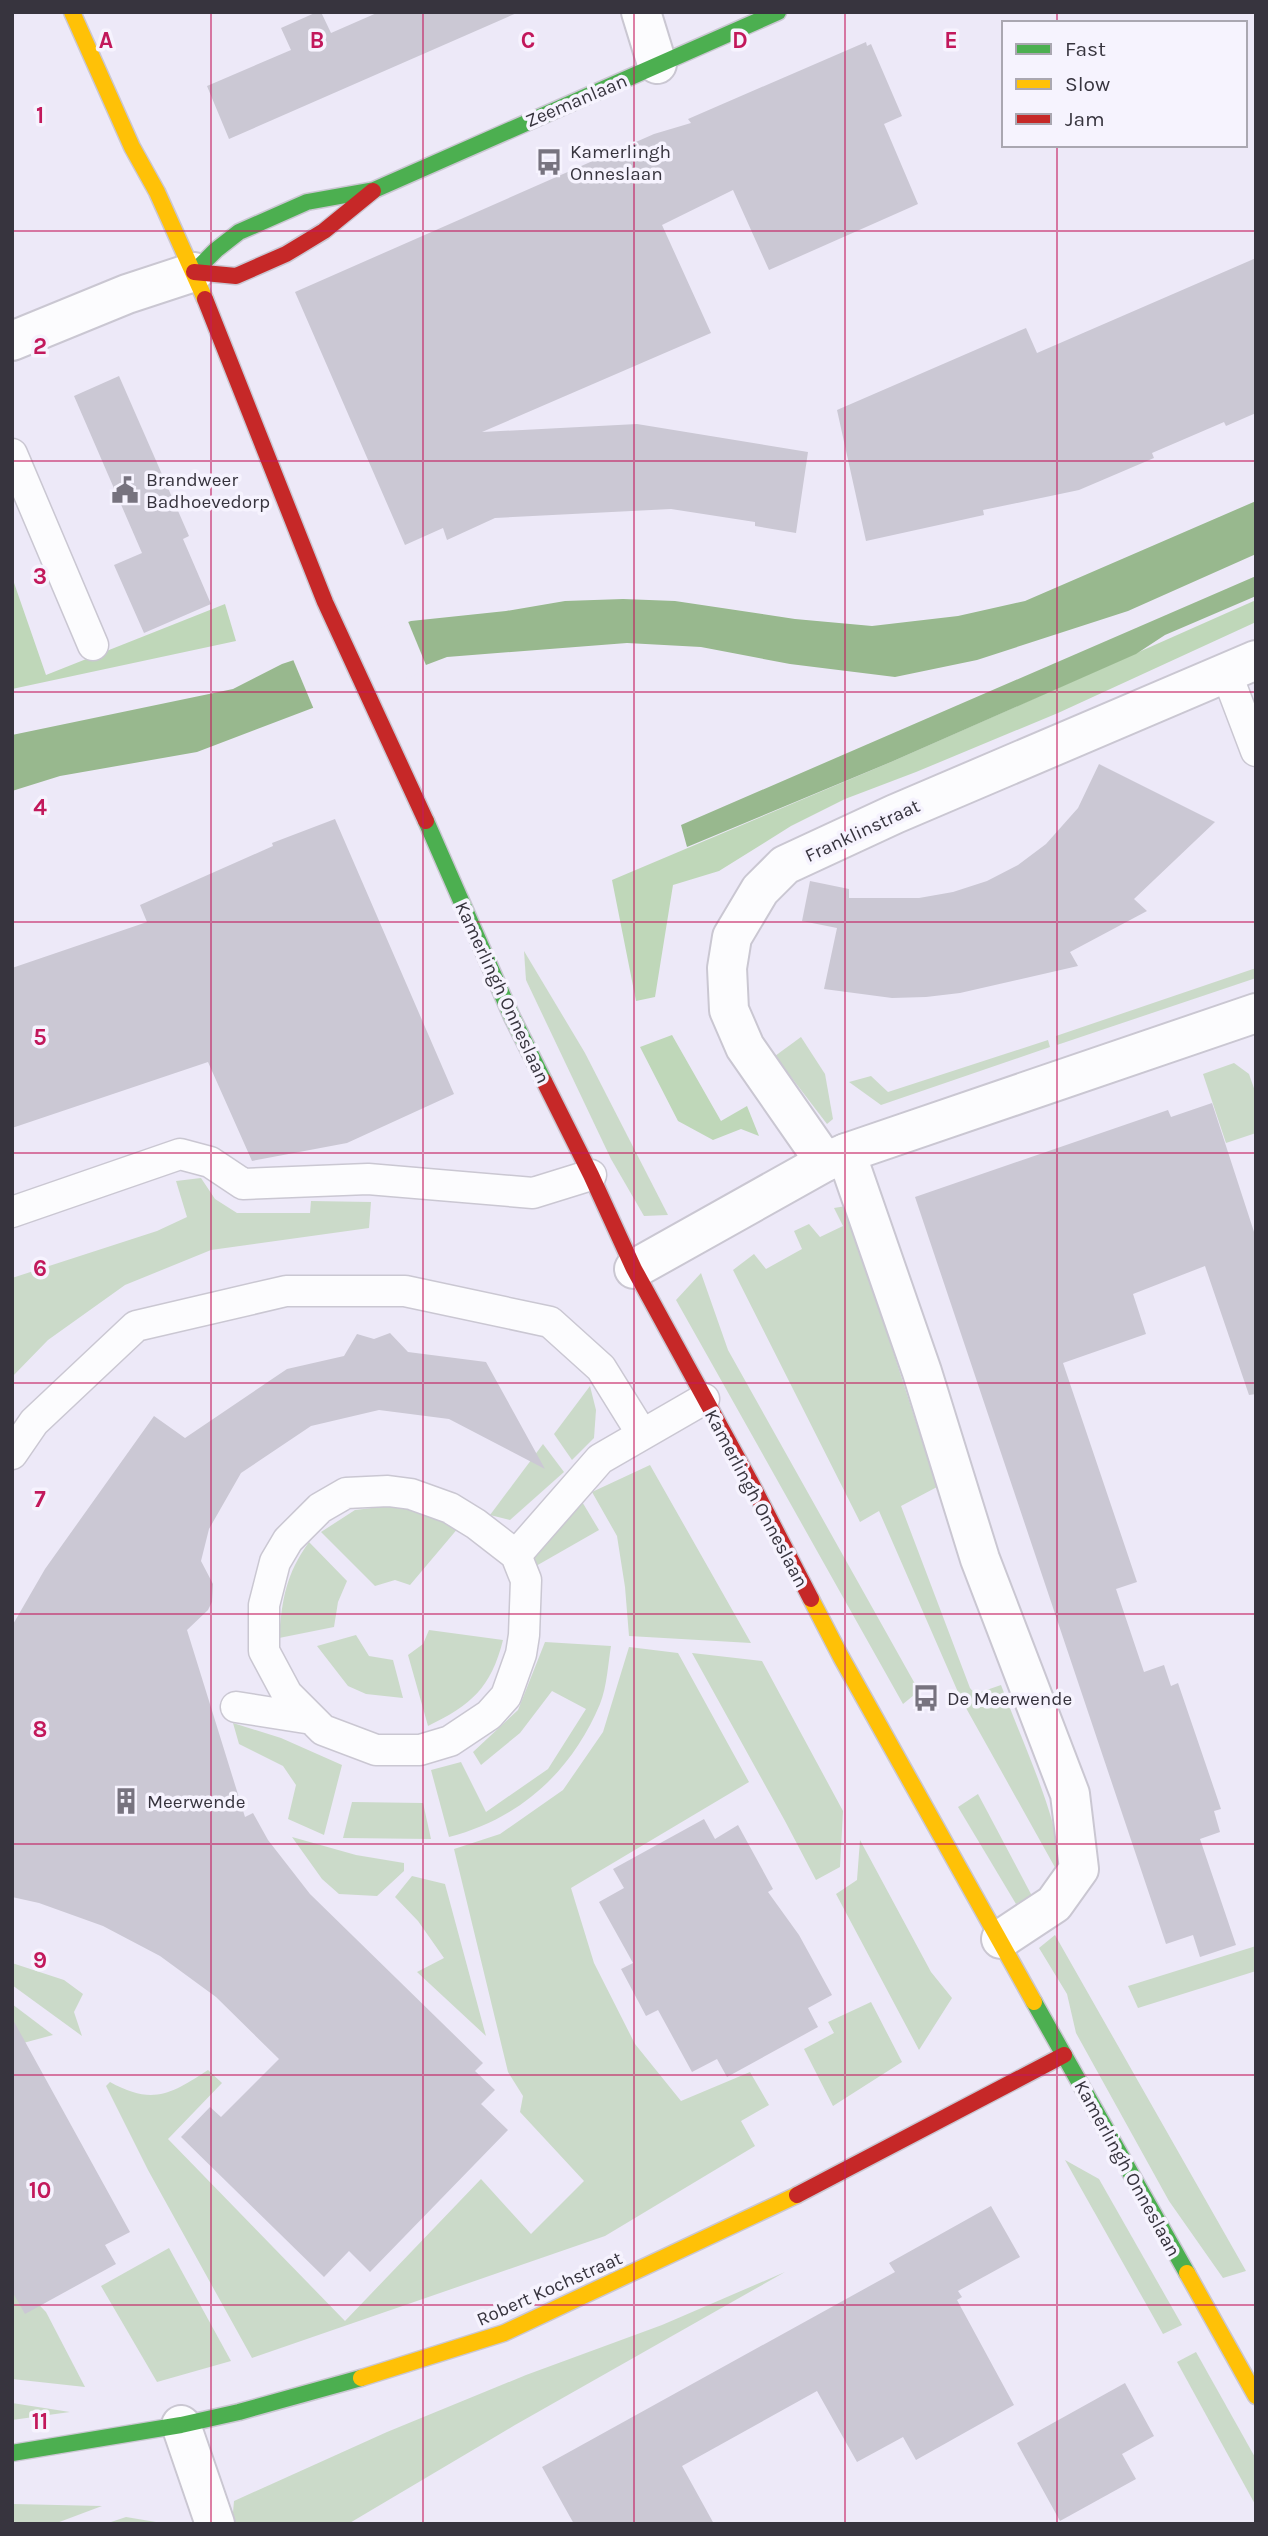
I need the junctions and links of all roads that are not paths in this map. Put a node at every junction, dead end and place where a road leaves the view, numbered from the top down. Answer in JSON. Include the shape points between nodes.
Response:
{"nodes":[{"id":1,"x":72,"y":12,"type":"edge"},
{"id":2,"x":641,"y":12,"type":"edge"},
{"id":3,"x":778,"y":12,"type":"edge"},
{"id":4,"x":657,"y":64,"type":"junction"},
{"id":5,"x":374,"y":190,"type":"junction"},
{"id":6,"x":194,"y":272,"type":"junction"},
{"id":7,"x":12,"y":341,"type":"edge"},
{"id":8,"x":12,"y":454,"type":"edge"},
{"id":9,"x":93,"y":645,"type":"dead end"},
{"id":10,"x":1241,"y":666,"type":"edge"},
{"id":11,"x":1256,"y":751,"type":"edge"},
{"id":12,"x":1256,"y":1013,"type":"edge"},
{"id":13,"x":836,"y":1158,"type":"junction"},
{"id":14,"x":591,"y":1175,"type":"junction"},
{"id":15,"x":12,"y":1212,"type":"edge"},
{"id":16,"x":634,"y":1269,"type":"junction"},
{"id":17,"x":704,"y":1399,"type":"junction"},
{"id":18,"x":642,"y":1434,"type":"junction"},
{"id":19,"x":12,"y":1454,"type":"edge"},
{"id":20,"x":516,"y":1555,"type":"junction"},
{"id":21,"x":236,"y":1707,"type":"dead end"},
{"id":22,"x":312,"y":1719,"type":"junction"},
{"id":23,"x":1001,"y":1939,"type":"junction"},
{"id":24,"x":1064,"y":2055,"type":"junction"},
{"id":25,"x":1256,"y":2396,"type":"edge"},
{"id":26,"x":181,"y":2426,"type":"junction"},
{"id":27,"x":12,"y":2453,"type":"edge"},
{"id":28,"x":215,"y":2524,"type":"edge"}],
"edges":[{"from":1,"to":6,"type":"street","name":"Kamerlingh Onneslaan"},
{"from":2,"to":4,"type":"street"},
{"from":3,"to":4,"type":"street","name":"Zeemanlaan"},
{"from":4,"to":5,"type":"street","name":"Zeemanlaan"},
{"from":5,"to":6,"type":"street","name":"Zeemanlaan","via":[[307,202],[239,232]]},
{"from":5,"to":6,"type":"street","name":"Zeemanlaan","via":[[324,231],[286,254],[236,276]]},
{"from":6,"to":7,"type":"street","name":"Zeemanlaan"},
{"from":6,"to":14,"type":"street","name":"Kamerlingh Onneslaan","via":[[325,602],[512,1017]]},
{"from":8,"to":9,"type":"lane"},
{"from":10,"to":11,"type":"lane"},
{"from":10,"to":13,"type":"street","name":"Franklinstraat","via":[[785,864],[760,890],[732,937],[727,968],[729,1010],[745,1047]]},
{"from":12,"to":13,"type":"street"},
{"from":13,"to":16,"type":"street"},
{"from":13,"to":23,"type":"street","via":[[922,1372],[979,1559],[1070,1794],[1080,1869],[1054,1905]]},
{"from":14,"to":15,"type":"lane","via":[[533,1193],[368,1179],[243,1184],[210,1162],[180,1154]]},
{"from":14,"to":16,"type":"street","name":"Kamerlingh Onneslaan"},
{"from":16,"to":17,"type":"street","name":"Kamerlingh Onneslaan"},
{"from":17,"to":18,"type":"lane"},
{"from":17,"to":23,"type":"street","name":"Kamerlingh Onneslaan","via":[[847,1668]]},
{"from":18,"to":19,"type":"lane","via":[[601,1368],[550,1322],[405,1291],[286,1292],[136,1326],[34,1422]]},
{"from":18,"to":20,"type":"lane","via":[[600,1459]]},
{"from":20,"to":22,"type":"lane","via":[[526,1580],[521,1654],[506,1696],[489,1715],[450,1741],[421,1750],[376,1750],[323,1730]]},
{"from":20,"to":22,"type":"lane","via":[[450,1508],[411,1494],[346,1493],[320,1507],[288,1540],[275,1562],[264,1605],[264,1651],[287,1694]]},
{"from":21,"to":22,"type":"lane"},
{"from":23,"to":24,"type":"street","name":"Kamerlingh Onneslaan"},
{"from":24,"to":25,"type":"street","name":"Kamerlingh Onneslaan"},
{"from":24,"to":26,"type":"street","name":"Robert Kochstraat","via":[[791,2199],[504,2333],[366,2377]]},
{"from":26,"to":27,"type":"street","name":"Robert Kochstraat"},
{"from":26,"to":28,"type":"street"}]}
